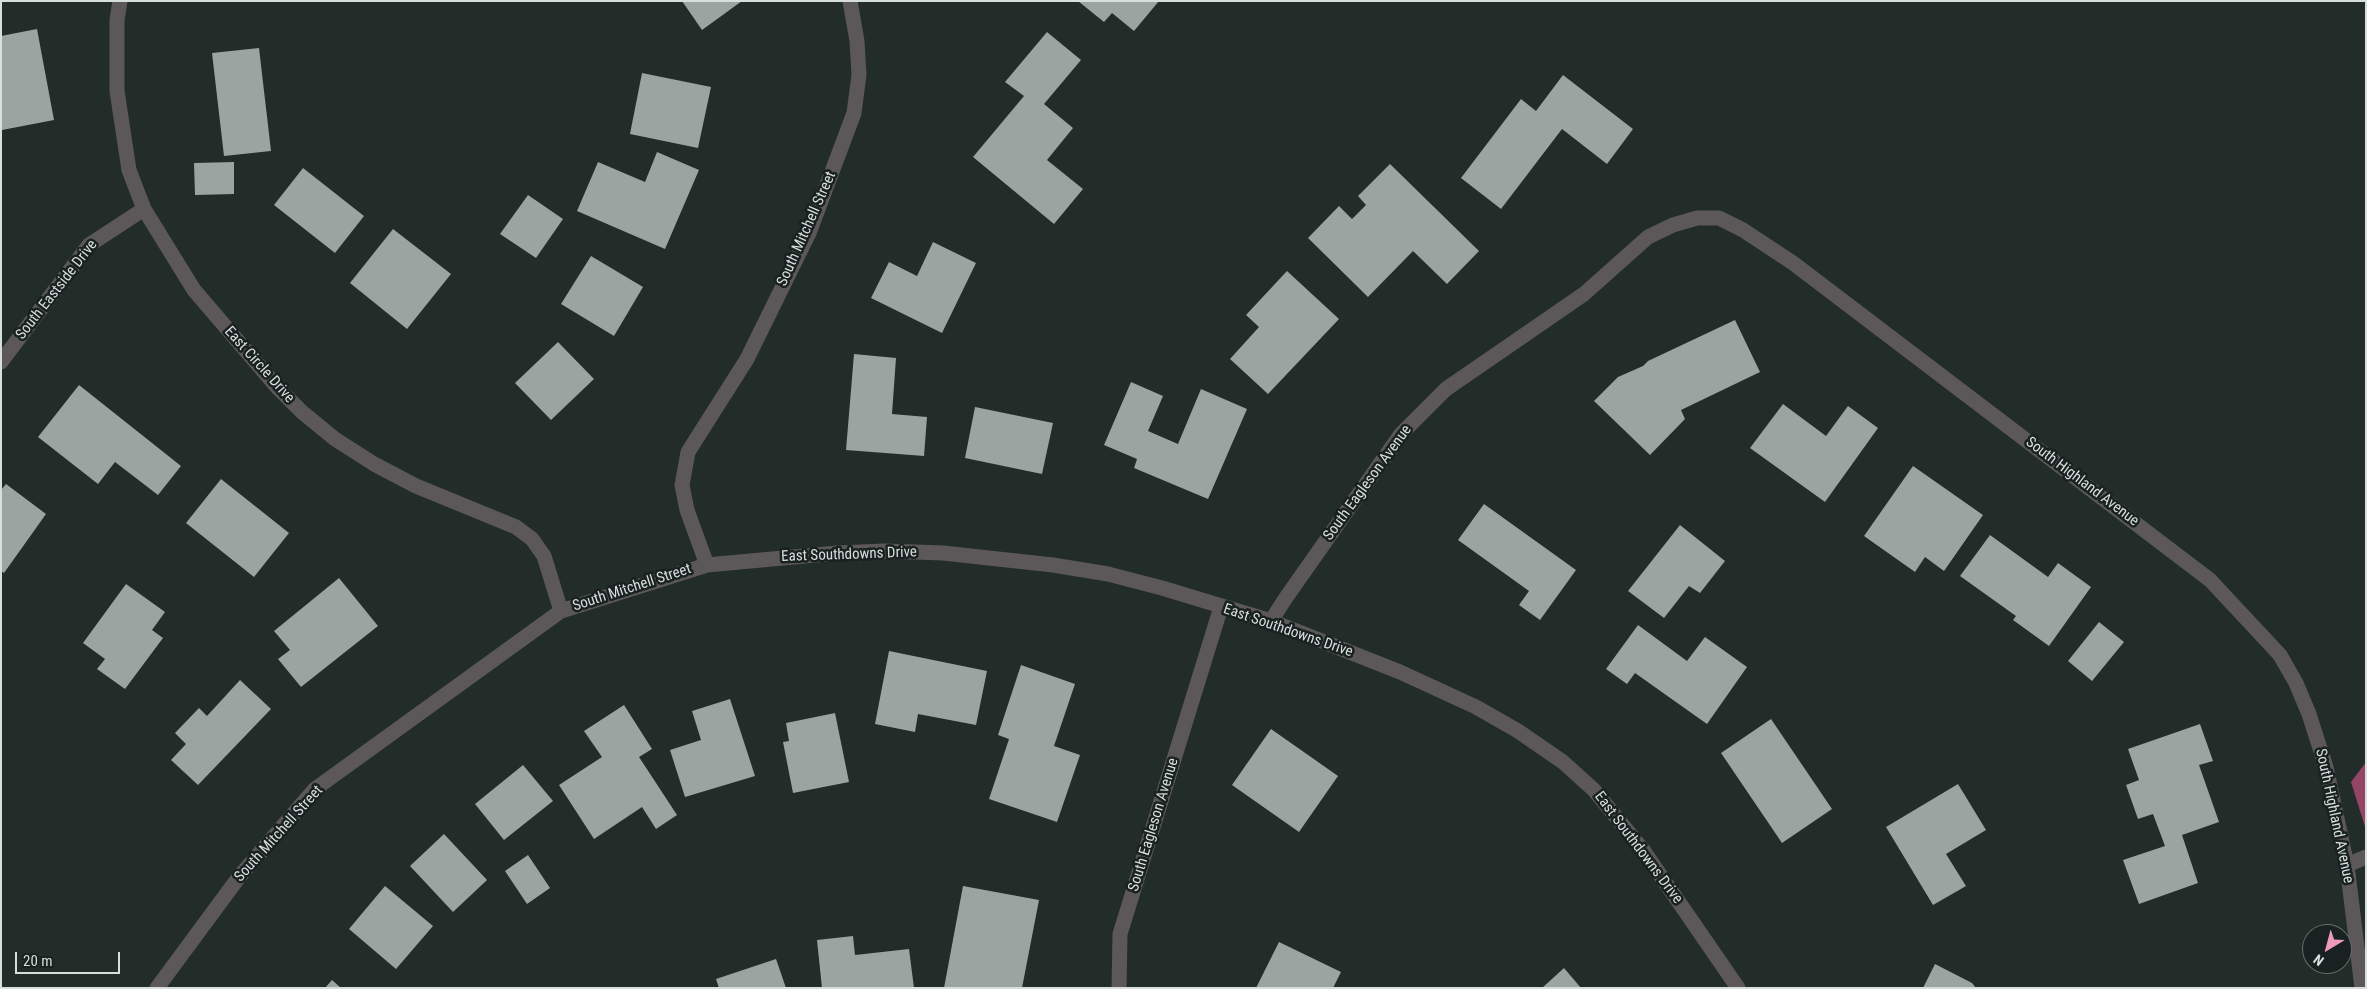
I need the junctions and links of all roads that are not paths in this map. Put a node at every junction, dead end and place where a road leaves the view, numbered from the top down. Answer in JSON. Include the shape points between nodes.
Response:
{"nodes":[{"id":1,"x":120,"y":1,"type":"edge"},
{"id":2,"x":853,"y":2,"type":"edge"},
{"id":3,"x":144,"y":209,"type":"junction"},
{"id":4,"x":1584,"y":294,"type":"joint"},
{"id":5,"x":1,"y":362,"type":"edge"},
{"id":6,"x":707,"y":565,"type":"junction"},
{"id":7,"x":1221,"y":607,"type":"junction"},
{"id":8,"x":561,"y":611,"type":"junction"},
{"id":9,"x":1271,"y":621,"type":"junction"},
{"id":10,"x":2366,"y":857,"type":"edge"},
{"id":11,"x":2347,"y":865,"type":"junction"},
{"id":12,"x":157,"y":988,"type":"edge"},
{"id":13,"x":1119,"y":988,"type":"edge"},
{"id":14,"x":1738,"y":988,"type":"edge"},
{"id":15,"x":2362,"y":988,"type":"edge"}],
"edges":[{"from":1,"to":3,"type":"street","name":"East Circle Drive","via":[[117,91],[129,170]]},
{"from":2,"to":6,"type":"street","name":"South Mitchell Street","via":[[859,75],[854,113],[838,159],[809,233],[747,359],[688,452],[682,485],[687,510]]},
{"from":3,"to":5,"type":"street","name":"South Eastside Drive","via":[[89,245]]},
{"from":3,"to":8,"type":"street","name":"East Circle Drive","via":[[194,290],[302,412],[335,439],[374,464],[416,486],[516,528],[532,539],[544,556]]},
{"from":4,"to":9,"type":"street","name":"South Eagleson Avenue","via":[[1446,389],[1401,434]]},
{"from":4,"to":11,"type":"street","name":"South Highland Avenue","via":[[1648,237],[1697,218],[1719,218],[1801,269],[2203,574],[2247,618],[2280,655],[2309,714],[2326,766]]},
{"from":6,"to":7,"type":"street","name":"East Southdowns Drive","via":[[837,552],[970,555],[1108,574]]},
{"from":6,"to":8,"type":"street","name":"South Mitchell Street"},
{"from":7,"to":9,"type":"street","name":"East Southdowns Drive"},
{"from":7,"to":13,"type":"street","name":"South Eagleson Avenue","via":[[1120,934]]},
{"from":8,"to":12,"type":"street","name":"South Mitchell Street","via":[[315,789],[239,877]]},
{"from":9,"to":14,"type":"street","name":"East Southdowns Drive","via":[[1437,688],[1518,731],[1563,762],[1616,815]]},
{"from":10,"to":11,"type":"street"},
{"from":11,"to":15,"type":"street","name":"South Highland Avenue"}]}
